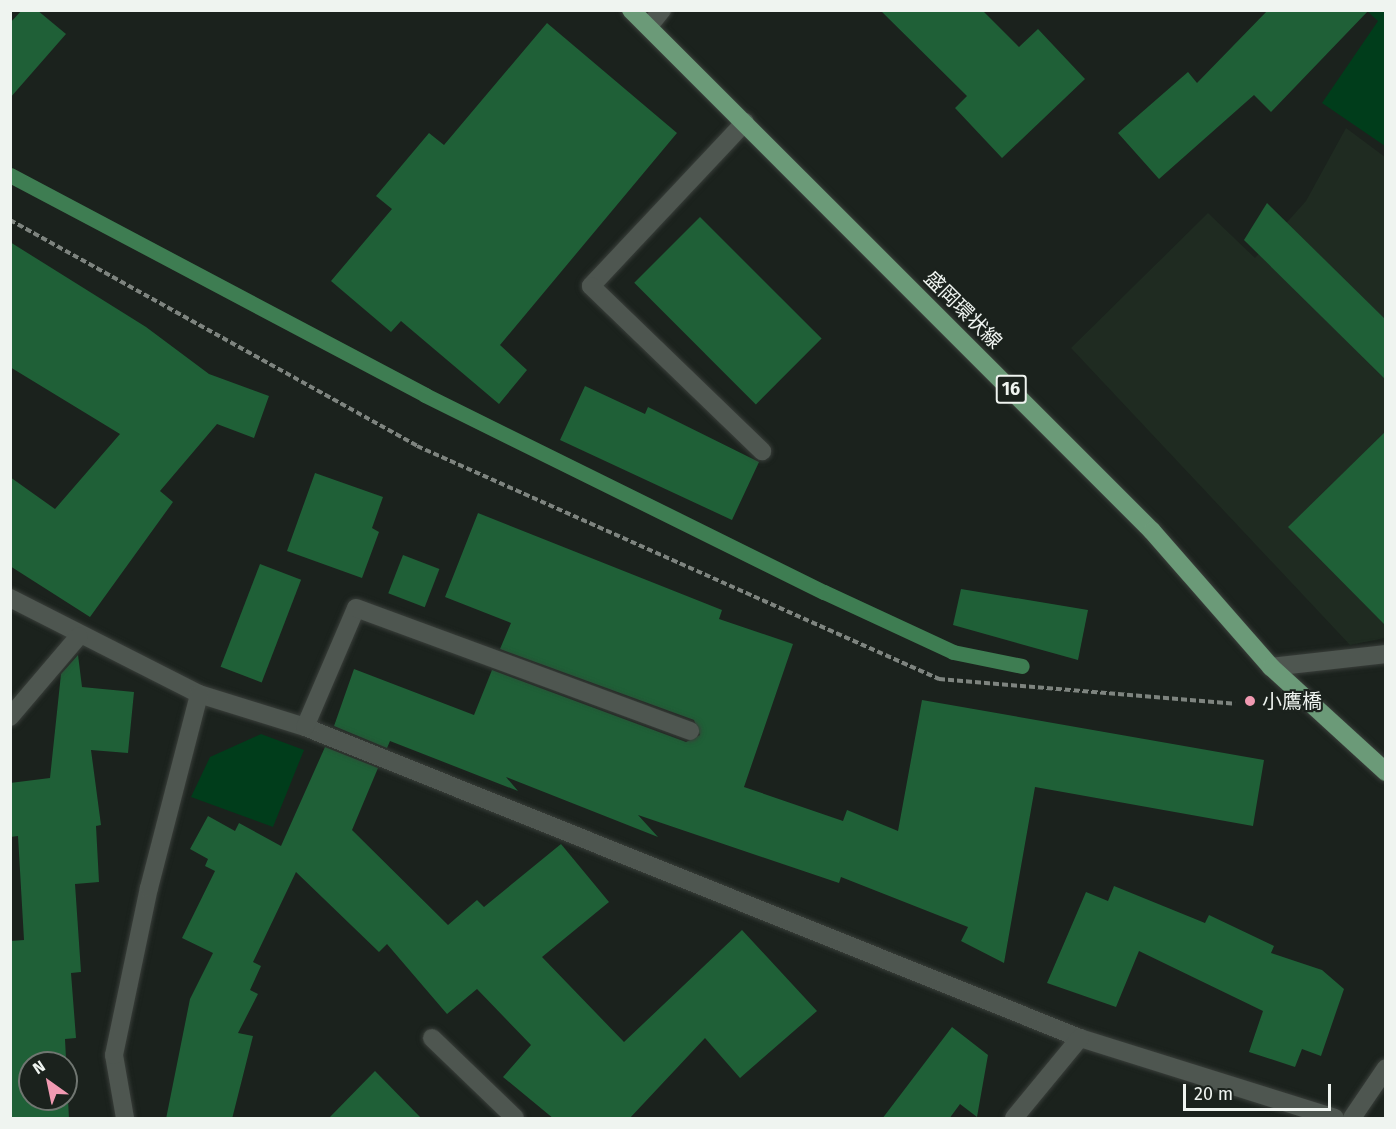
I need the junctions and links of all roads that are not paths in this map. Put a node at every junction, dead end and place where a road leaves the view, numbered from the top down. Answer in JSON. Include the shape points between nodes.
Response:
{"nodes":[{"id":1,"x":632,"y":10,"type":"edge"},
{"id":2,"x":662,"y":10,"type":"edge"},
{"id":3,"x":648,"y":26,"type":"junction"},
{"id":4,"x":745,"y":122,"type":"junction"},
{"id":5,"x":762,"y":451,"type":"dead end"},
{"id":6,"x":10,"y":598,"type":"edge"},
{"id":7,"x":78,"y":636,"type":"junction"},
{"id":8,"x":1386,"y":654,"type":"edge"},
{"id":9,"x":1271,"y":666,"type":"junction"},
{"id":10,"x":200,"y":694,"type":"junction"},
{"id":11,"x":10,"y":717,"type":"edge"},
{"id":12,"x":305,"y":728,"type":"junction"},
{"id":13,"x":690,"y":731,"type":"dead end"},
{"id":14,"x":1386,"y":772,"type":"edge"},
{"id":15,"x":432,"y":1038,"type":"dead end"},
{"id":16,"x":1080,"y":1038,"type":"junction"},
{"id":17,"x":1386,"y":1068,"type":"edge"},
{"id":18,"x":124,"y":1119,"type":"edge"},
{"id":19,"x":515,"y":1119,"type":"edge"},
{"id":20,"x":1014,"y":1119,"type":"edge"},
{"id":21,"x":1335,"y":1119,"type":"edge"},
{"id":22,"x":1352,"y":1119,"type":"edge"}],
"edges":[{"from":1,"to":3,"type":"main road","name":"盛岡環状線","number":"16"},
{"from":2,"to":3,"type":"street"},
{"from":3,"to":4,"type":"main road","name":"盛岡環状線","number":"16"},
{"from":4,"to":5,"type":"street","via":[[591,286]]},
{"from":4,"to":9,"type":"main road","name":"盛岡環状線","number":"16","via":[[1152,531]]},
{"from":6,"to":7,"type":"street"},
{"from":7,"to":10,"type":"street"},
{"from":7,"to":11,"type":"street"},
{"from":8,"to":9,"type":"street"},
{"from":9,"to":14,"type":"main road","name":"盛岡環状線","number":"16"},
{"from":10,"to":12,"type":"street"},
{"from":10,"to":18,"type":"street","via":[[149,888],[114,1054]]},
{"from":12,"to":13,"type":"street","via":[[356,608]]},
{"from":12,"to":16,"type":"street"},
{"from":15,"to":19,"type":"street"},
{"from":16,"to":20,"type":"street"},
{"from":16,"to":21,"type":"street"},
{"from":17,"to":22,"type":"street"}]}
